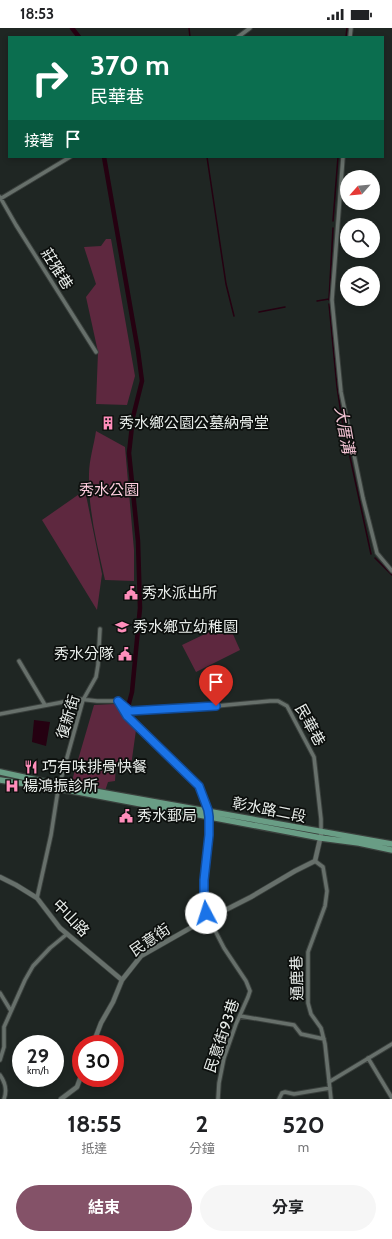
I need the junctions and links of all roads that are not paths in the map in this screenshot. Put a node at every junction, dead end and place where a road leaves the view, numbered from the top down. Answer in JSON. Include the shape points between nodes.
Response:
{"nodes":[{"id":1,"x":250,"y":28,"type":"edge"},
{"id":2,"x":239,"y":36,"type":"edge"},
{"id":3,"x":68,"y":158,"type":"edge"},
{"id":4,"x":343,"y":158,"type":"edge"},
{"id":5,"x":0,"y":199,"type":"edge"},
{"id":6,"x":96,"y":352,"type":"dead end"},
{"id":7,"x":392,"y":571,"type":"edge"},
{"id":8,"x":100,"y":628,"type":"dead end"},
{"id":9,"x":19,"y":661,"type":"dead end"},
{"id":10,"x":83,"y":700,"type":"junction"},
{"id":11,"x":118,"y":701,"type":"junction"},
{"id":12,"x":44,"y":705,"type":"junction"},
{"id":13,"x":0,"y":714,"type":"edge"},
{"id":14,"x":0,"y":772,"type":"edge"},
{"id":15,"x":0,"y":780,"type":"edge"},
{"id":16,"x":59,"y":788,"type":"junction"},
{"id":17,"x":208,"y":810,"type":"junction"},
{"id":18,"x":209,"y":817,"type":"junction"},
{"id":19,"x":321,"y":832,"type":"junction"},
{"id":20,"x":321,"y":838,"type":"junction"},
{"id":21,"x":392,"y":844,"type":"edge"},
{"id":22,"x":392,"y":850,"type":"edge"},
{"id":23,"x":315,"y":861,"type":"junction"},
{"id":24,"x":0,"y":877,"type":"edge"},
{"id":25,"x":37,"y":898,"type":"junction"},
{"id":26,"x":209,"y":919,"type":"junction"},
{"id":27,"x":67,"y":934,"type":"junction"},
{"id":28,"x":122,"y":980,"type":"junction"},
{"id":29,"x":0,"y":993,"type":"edge"},
{"id":30,"x":11,"y":1011,"type":"junction"},
{"id":31,"x":240,"y":1016,"type":"junction"},
{"id":32,"x":97,"y":1035,"type":"edge"},
{"id":33,"x":324,"y":1039,"type":"junction"},
{"id":34,"x":392,"y":1044,"type":"edge"},
{"id":35,"x":368,"y":1058,"type":"junction"},
{"id":36,"x":0,"y":1060,"type":"edge"},
{"id":37,"x":0,"y":1075,"type":"edge"},
{"id":38,"x":329,"y":1082,"type":"junction"},
{"id":39,"x":77,"y":1087,"type":"edge"},
{"id":40,"x":330,"y":1088,"type":"junction"},
{"id":41,"x":392,"y":1098,"type":"edge"},
{"id":42,"x":4,"y":1099,"type":"edge"},
{"id":43,"x":61,"y":1099,"type":"edge"},
{"id":44,"x":218,"y":1099,"type":"edge"},
{"id":45,"x":279,"y":1099,"type":"edge"},
{"id":46,"x":331,"y":1099,"type":"edge"}],
"edges":[{"from":1,"to":2,"type":"street"},
{"from":3,"to":5,"type":"street"},
{"from":4,"to":7,"type":"street","via":[[332,300],[341,392],[377,553]]},
{"from":5,"to":6,"type":"street","name":"莊雅巷"},
{"from":8,"to":10,"type":"street","name":"復新街","via":[[96,677]]},
{"from":9,"to":12,"type":"street"},
{"from":10,"to":11,"type":"street"},
{"from":10,"to":12,"type":"street"},
{"from":10,"to":16,"type":"street","name":"復新街"},
{"from":11,"to":17,"type":"street","via":[[127,716],[199,786]]},
{"from":11,"to":19,"type":"street","name":"民華巷","via":[[130,711],[270,701],[278,701],[287,706],[314,757]]},
{"from":12,"to":13,"type":"street"},
{"from":14,"to":16,"type":"main road","name":"彰水路二段"},
{"from":15,"to":16,"type":"main road","name":"彰水路二段"},
{"from":16,"to":17,"type":"main road","name":"彰水路二段"},
{"from":16,"to":18,"type":"main road","name":"彰水路二段"},
{"from":16,"to":25,"type":"street","name":"復新街"},
{"from":17,"to":18,"type":"street"},
{"from":17,"to":19,"type":"main road","name":"彰水路二段"},
{"from":18,"to":20,"type":"main road","name":"彰水路二段"},
{"from":18,"to":26,"type":"street","via":[[204,900]]},
{"from":19,"to":20,"type":"street"},
{"from":19,"to":21,"type":"main road","name":"彰水路二段"},
{"from":20,"to":22,"type":"main road","name":"彰水路二段"},
{"from":20,"to":23,"type":"street"},
{"from":23,"to":26,"type":"street","name":"民意街"},
{"from":23,"to":33,"type":"street","name":"通鹿巷","via":[[323,867],[327,891],[325,906],[308,952],[308,1002],[311,1014],[321,1028]]},
{"from":24,"to":25,"type":"street","name":"中山路"},
{"from":25,"to":27,"type":"street","name":"中山路"},
{"from":26,"to":28,"type":"street","name":"民意街","via":[[141,956]]},
{"from":26,"to":31,"type":"street","name":"民意街93巷","via":[[250,991]]},
{"from":27,"to":28,"type":"street","name":"中山路"},
{"from":27,"to":30,"type":"street","via":[[33,966]]},
{"from":28,"to":32,"type":"street","name":"民意街"},
{"from":29,"to":30,"type":"street"},
{"from":30,"to":36,"type":"street","via":[[4,1027],[4,1047]]},
{"from":31,"to":33,"type":"street","via":[[294,1025],[301,1034]]},
{"from":31,"to":44,"type":"street","name":"民意街93巷","via":[[224,1058]]},
{"from":33,"to":38,"type":"street","name":"通鹿巷"},
{"from":34,"to":35,"type":"street"},
{"from":35,"to":38,"type":"street"},
{"from":35,"to":41,"type":"street"},
{"from":37,"to":42,"type":"street","via":[[5,1082]]},
{"from":38,"to":40,"type":"street","name":"通鹿巷"},
{"from":39,"to":43,"type":"street"},
{"from":40,"to":45,"type":"street","via":[[294,1094],[285,1092]]},
{"from":40,"to":46,"type":"street","name":"通鹿巷"}]}
